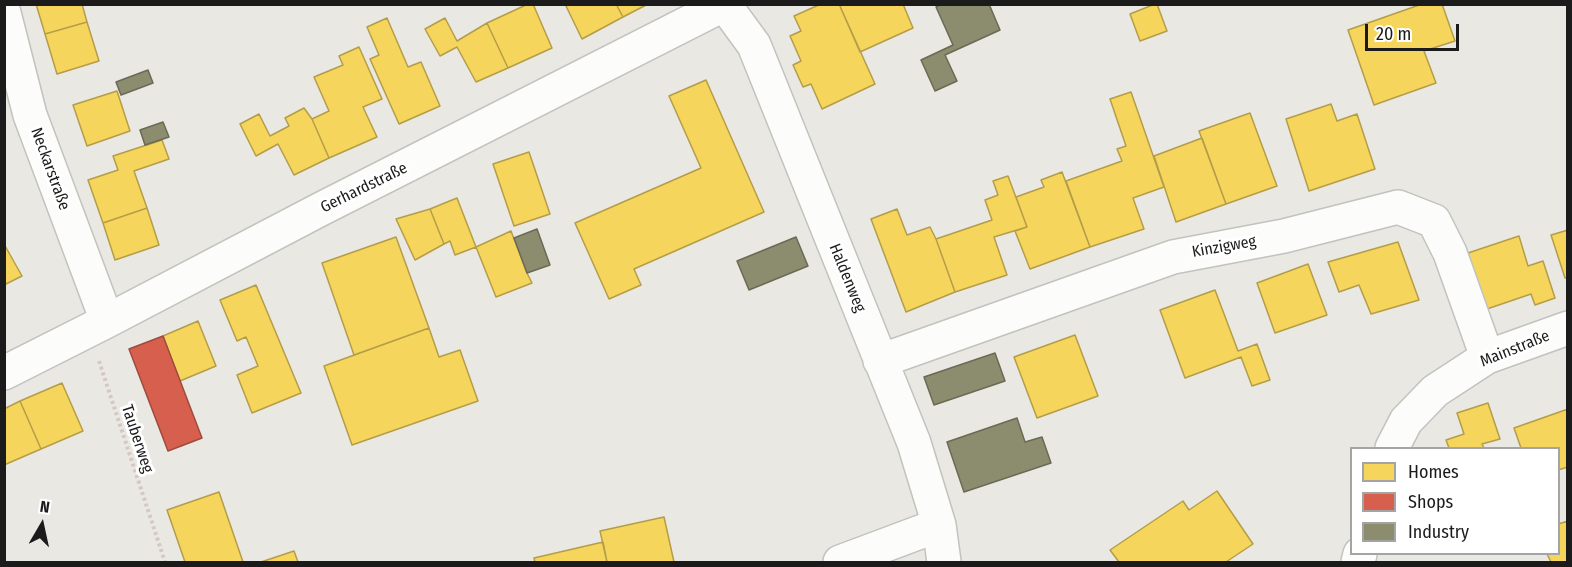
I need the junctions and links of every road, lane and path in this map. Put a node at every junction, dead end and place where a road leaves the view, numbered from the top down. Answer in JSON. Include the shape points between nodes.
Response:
{"nodes":[{"id":1,"x":724,"y":5,"type":"edge"},
{"id":2,"x":4,"y":13,"type":"edge"},
{"id":3,"x":107,"y":321,"type":"junction"},
{"id":4,"x":1568,"y":328,"type":"edge"},
{"id":5,"x":1487,"y":357,"type":"junction"},
{"id":6,"x":880,"y":361,"type":"junction"},
{"id":7,"x":4,"y":373,"type":"edge"},
{"id":8,"x":1393,"y":447,"type":"edge"},
{"id":9,"x":939,"y":525,"type":"junction"},
{"id":10,"x":165,"y":562,"type":"edge"},
{"id":11,"x":840,"y":562,"type":"edge"},
{"id":12,"x":945,"y":562,"type":"edge"}],
"edges":[{"from":1,"to":3,"type":"street","name":"Gerhardstraße"},
{"from":1,"to":6,"type":"street","name":"Haldenweg","via":[[754,45]]},
{"from":2,"to":3,"type":"street","name":"Neckarstraße","via":[[30,115]]},
{"from":3,"to":7,"type":"street","name":"Gerhardstraße"},
{"from":3,"to":10,"type":"path","name":"Tauberweg","via":[[99,362]]},
{"from":4,"to":5,"type":"street","name":"Mainstraße"},
{"from":5,"to":6,"type":"street","name":"Kinzigweg","via":[[1450,253],[1434,221],[1398,207],[1284,236],[1173,257]]},
{"from":5,"to":8,"type":"street","name":"Mainstraße","via":[[1435,391],[1406,421]]},
{"from":6,"to":9,"type":"street","name":"Haldenweg","via":[[914,443]]},
{"from":9,"to":11,"type":"street"},
{"from":9,"to":12,"type":"street","name":"Haldenweg"}]}
